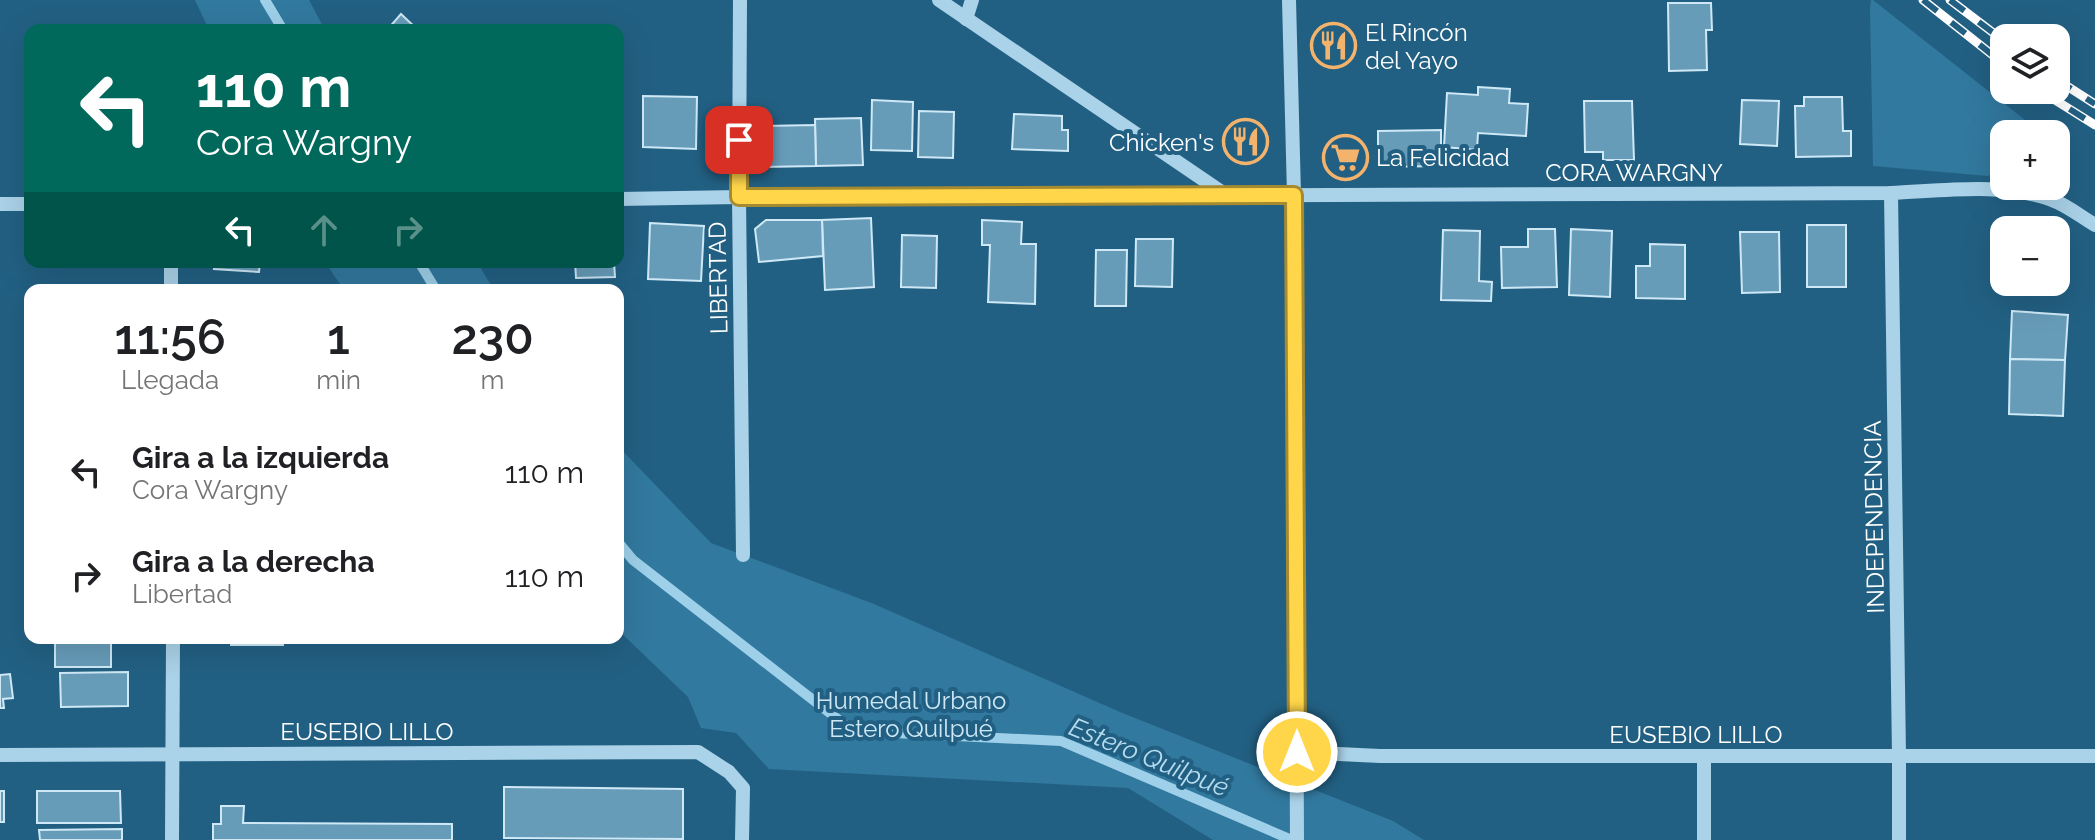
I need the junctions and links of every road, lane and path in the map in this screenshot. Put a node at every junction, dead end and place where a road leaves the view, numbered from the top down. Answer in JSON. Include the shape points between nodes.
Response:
{"nodes":[{"id":1,"x":740,"y":0,"type":"edge"},
{"id":2,"x":939,"y":0,"type":"edge"},
{"id":3,"x":972,"y":0,"type":"edge"},
{"id":4,"x":1289,"y":0,"type":"edge"},
{"id":5,"x":966,"y":19,"type":"junction"},
{"id":6,"x":1891,"y":193,"type":"junction"},
{"id":7,"x":1294,"y":195,"type":"junction"},
{"id":8,"x":1226,"y":196,"type":"junction"},
{"id":9,"x":739,"y":197,"type":"junction"},
{"id":10,"x":624,"y":199,"type":"edge"},
{"id":11,"x":0,"y":204,"type":"edge"},
{"id":12,"x":24,"y":204,"type":"edge"},
{"id":13,"x":2095,"y":225,"type":"edge"},
{"id":14,"x":743,"y":555,"type":"dead end"},
{"id":15,"x":173,"y":644,"type":"edge"},
{"id":16,"x":1297,"y":752,"type":"junction"},
{"id":17,"x":172,"y":754,"type":"junction"},
{"id":18,"x":0,"y":755,"type":"edge"},
{"id":19,"x":1704,"y":756,"type":"junction"},
{"id":20,"x":1899,"y":756,"type":"junction"},
{"id":21,"x":2095,"y":756,"type":"edge"},
{"id":22,"x":172,"y":840,"type":"edge"},
{"id":23,"x":742,"y":840,"type":"edge"},
{"id":24,"x":1297,"y":840,"type":"edge"},
{"id":25,"x":1704,"y":840,"type":"edge"},
{"id":26,"x":1899,"y":840,"type":"edge"}],
"edges":[{"from":1,"to":9,"type":"street","name":"LIBERTAD"},
{"from":2,"to":5,"type":"street"},
{"from":3,"to":5,"type":"street"},
{"from":4,"to":7,"type":"street"},
{"from":5,"to":8,"type":"street"},
{"from":6,"to":7,"type":"street","name":"CORA WARGNY"},
{"from":6,"to":13,"type":"street","name":"CORA WARGNY","via":[[2021,192],[2053,200]]},
{"from":6,"to":20,"type":"street","name":"INDEPENDENCIA"},
{"from":7,"to":8,"type":"street","name":"CORA WARGNY"},
{"from":7,"to":16,"type":"street"},
{"from":8,"to":9,"type":"street","name":"CORA WARGNY"},
{"from":9,"to":10,"type":"street","name":"CORA WARGNY"},
{"from":9,"to":14,"type":"street","name":"LIBERTAD"},
{"from":11,"to":12,"type":"street"},
{"from":15,"to":17,"type":"street"},
{"from":16,"to":19,"type":"street","name":"EUSEBIO LILLO"},
{"from":16,"to":24,"type":"street"},
{"from":17,"to":18,"type":"street","name":"EUSEBIO LILLO"},
{"from":17,"to":22,"type":"street"},
{"from":17,"to":23,"type":"street","name":"EUSEBIO LILLO","via":[[698,752],[743,788]]},
{"from":19,"to":20,"type":"street","name":"EUSEBIO LILLO"},
{"from":19,"to":25,"type":"street"},
{"from":20,"to":21,"type":"street","name":"EUSEBIO LILLO"},
{"from":20,"to":26,"type":"street","name":"INDEPENDENCIA"}]}
